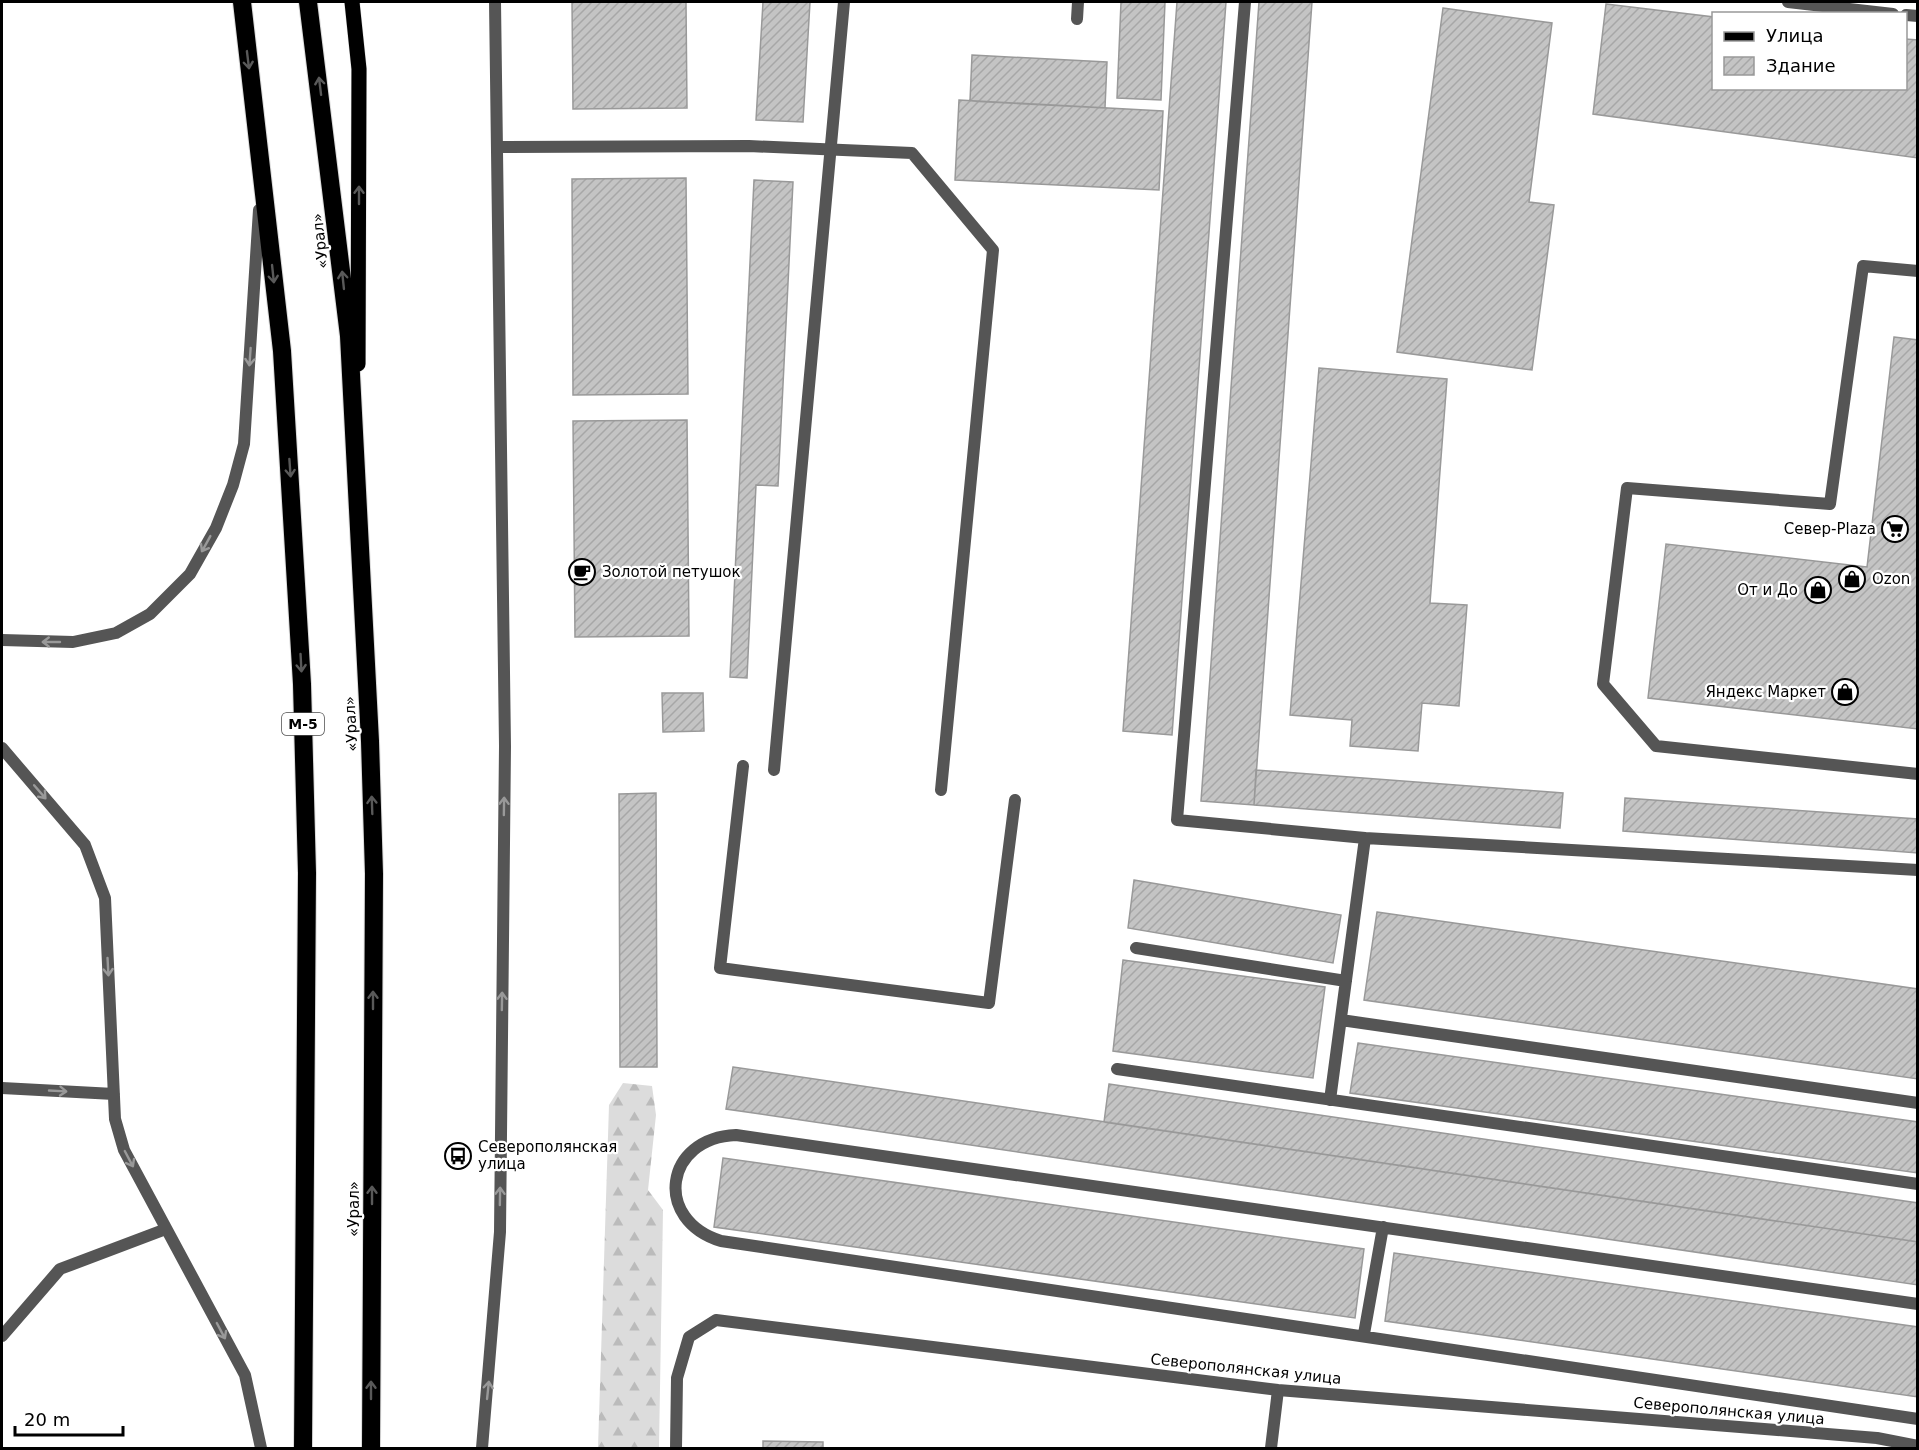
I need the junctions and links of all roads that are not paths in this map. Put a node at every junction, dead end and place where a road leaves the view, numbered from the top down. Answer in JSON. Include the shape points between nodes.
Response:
{"nodes":[{"id":1,"x":242,"y":2,"type":"edge"},
{"id":2,"x":309,"y":2,"type":"edge"},
{"id":3,"x":352,"y":2,"type":"edge"},
{"id":4,"x":495,"y":2,"type":"edge"},
{"id":5,"x":844,"y":2,"type":"edge"},
{"id":6,"x":1078,"y":2,"type":"edge"},
{"id":7,"x":1245,"y":2,"type":"edge"},
{"id":8,"x":1788,"y":2,"type":"edge"},
{"id":9,"x":1876,"y":12,"type":"edge"},
{"id":10,"x":1077,"y":19,"type":"dead end"},
{"id":11,"x":497,"y":147,"type":"junction"},
{"id":12,"x":832,"y":149,"type":"junction"},
{"id":13,"x":262,"y":173,"type":"junction"},
{"id":14,"x":1917,"y":271,"type":"edge"},
{"id":15,"x":358,"y":506,"type":"junction"},
{"id":16,"x":2,"y":640,"type":"edge"},
{"id":17,"x":2,"y":748,"type":"edge"},
{"id":18,"x":743,"y":766,"type":"dead end"},
{"id":19,"x":774,"y":770,"type":"dead end"},
{"id":20,"x":1917,"y":774,"type":"edge"},
{"id":21,"x":941,"y":790,"type":"dead end"},
{"id":22,"x":1015,"y":800,"type":"dead end"},
{"id":23,"x":1365,"y":837,"type":"junction"},
{"id":24,"x":1917,"y":870,"type":"edge"},
{"id":25,"x":1136,"y":948,"type":"dead end"},
{"id":26,"x":1346,"y":981,"type":"junction"},
{"id":27,"x":1341,"y":1020,"type":"junction"},
{"id":28,"x":1117,"y":1069,"type":"dead end"},
{"id":29,"x":2,"y":1088,"type":"edge"},
{"id":30,"x":114,"y":1094,"type":"junction"},
{"id":31,"x":1330,"y":1100,"type":"junction"},
{"id":32,"x":1917,"y":1103,"type":"edge"},
{"id":33,"x":1917,"y":1184,"type":"edge"},
{"id":34,"x":1383,"y":1227,"type":"junction"},
{"id":35,"x":166,"y":1229,"type":"junction"},
{"id":36,"x":1917,"y":1304,"type":"edge"},
{"id":37,"x":1364,"y":1335,"type":"junction"},
{"id":38,"x":2,"y":1336,"type":"edge"},
{"id":39,"x":1278,"y":1390,"type":"junction"},
{"id":40,"x":1917,"y":1419,"type":"edge"},
{"id":41,"x":1917,"y":1446,"type":"edge"},
{"id":42,"x":261,"y":1449,"type":"edge"},
{"id":43,"x":303,"y":1449,"type":"edge"},
{"id":44,"x":371,"y":1449,"type":"edge"},
{"id":45,"x":482,"y":1449,"type":"edge"},
{"id":46,"x":676,"y":1449,"type":"edge"},
{"id":47,"x":1271,"y":1449,"type":"edge"}],
"edges":[{"from":1,"to":13,"type":"highway","number":"М-5","one_way":true},
{"from":15,"to":2,"type":"highway","name":"«Урал»","one_way":true,"via":[[349,336]]},
{"from":15,"to":3,"type":"main road","one_way":true,"via":[[359,69]]},
{"from":4,"to":11,"type":"street"},
{"from":5,"to":12,"type":"street"},
{"from":6,"to":10,"type":"street"},
{"from":7,"to":23,"type":"street","via":[[1177,820]]},
{"from":8,"to":9,"type":"street"},
{"from":11,"to":12,"type":"street"},
{"from":45,"to":11,"type":"street","one_way":true,"via":[[500,1232],[505,746]]},
{"from":12,"to":19,"type":"street"},
{"from":12,"to":21,"type":"street","via":[[912,153],[993,250]]},
{"from":13,"to":16,"type":"street","one_way":true,"via":[[244,444],[216,528],[190,574],[150,614],[116,633],[73,642]]},
{"from":13,"to":43,"type":"highway","number":"М-5","one_way":true,"via":[[282,351],[302,684],[307,873]]},
{"from":14,"to":20,"type":"street","via":[[1863,266],[1830,504],[1627,488],[1604,684],[1656,746]]},
{"from":44,"to":15,"type":"highway","name":"«Урал»","one_way":true,"via":[[374,874]]},
{"from":17,"to":30,"type":"street","one_way":true,"via":[[85,845],[95,867],[105,898]]},
{"from":18,"to":22,"type":"street","via":[[720,968],[990,1003]]},
{"from":23,"to":24,"type":"street"},
{"from":23,"to":26,"type":"street"},
{"from":25,"to":26,"type":"street"},
{"from":26,"to":27,"type":"street"},
{"from":27,"to":31,"type":"street"},
{"from":27,"to":32,"type":"street"},
{"from":28,"to":31,"type":"street"},
{"from":29,"to":30,"type":"street","one_way":true},
{"from":30,"to":35,"type":"street","one_way":true,"via":[[115,1119],[124,1150]]},
{"from":31,"to":33,"type":"street"},
{"from":34,"to":36,"type":"street"},
{"from":34,"to":37,"type":"street"},
{"from":34,"to":37,"type":"street","via":[[736,1135],[703,1141],[680,1165],[676,1181],[676,1198],[687,1220],[706,1237],[721,1241]]},
{"from":35,"to":38,"type":"street","via":[[60,1269]]},
{"from":35,"to":42,"type":"street","one_way":true,"via":[[245,1375]]},
{"from":37,"to":40,"type":"street"},
{"from":39,"to":41,"type":"street","name":"Северополянская улица","via":[[1877,1438]]},
{"from":39,"to":46,"type":"street","name":"Северополянская улица","via":[[716,1320],[689,1337],[677,1378]]},
{"from":39,"to":47,"type":"street"}]}
